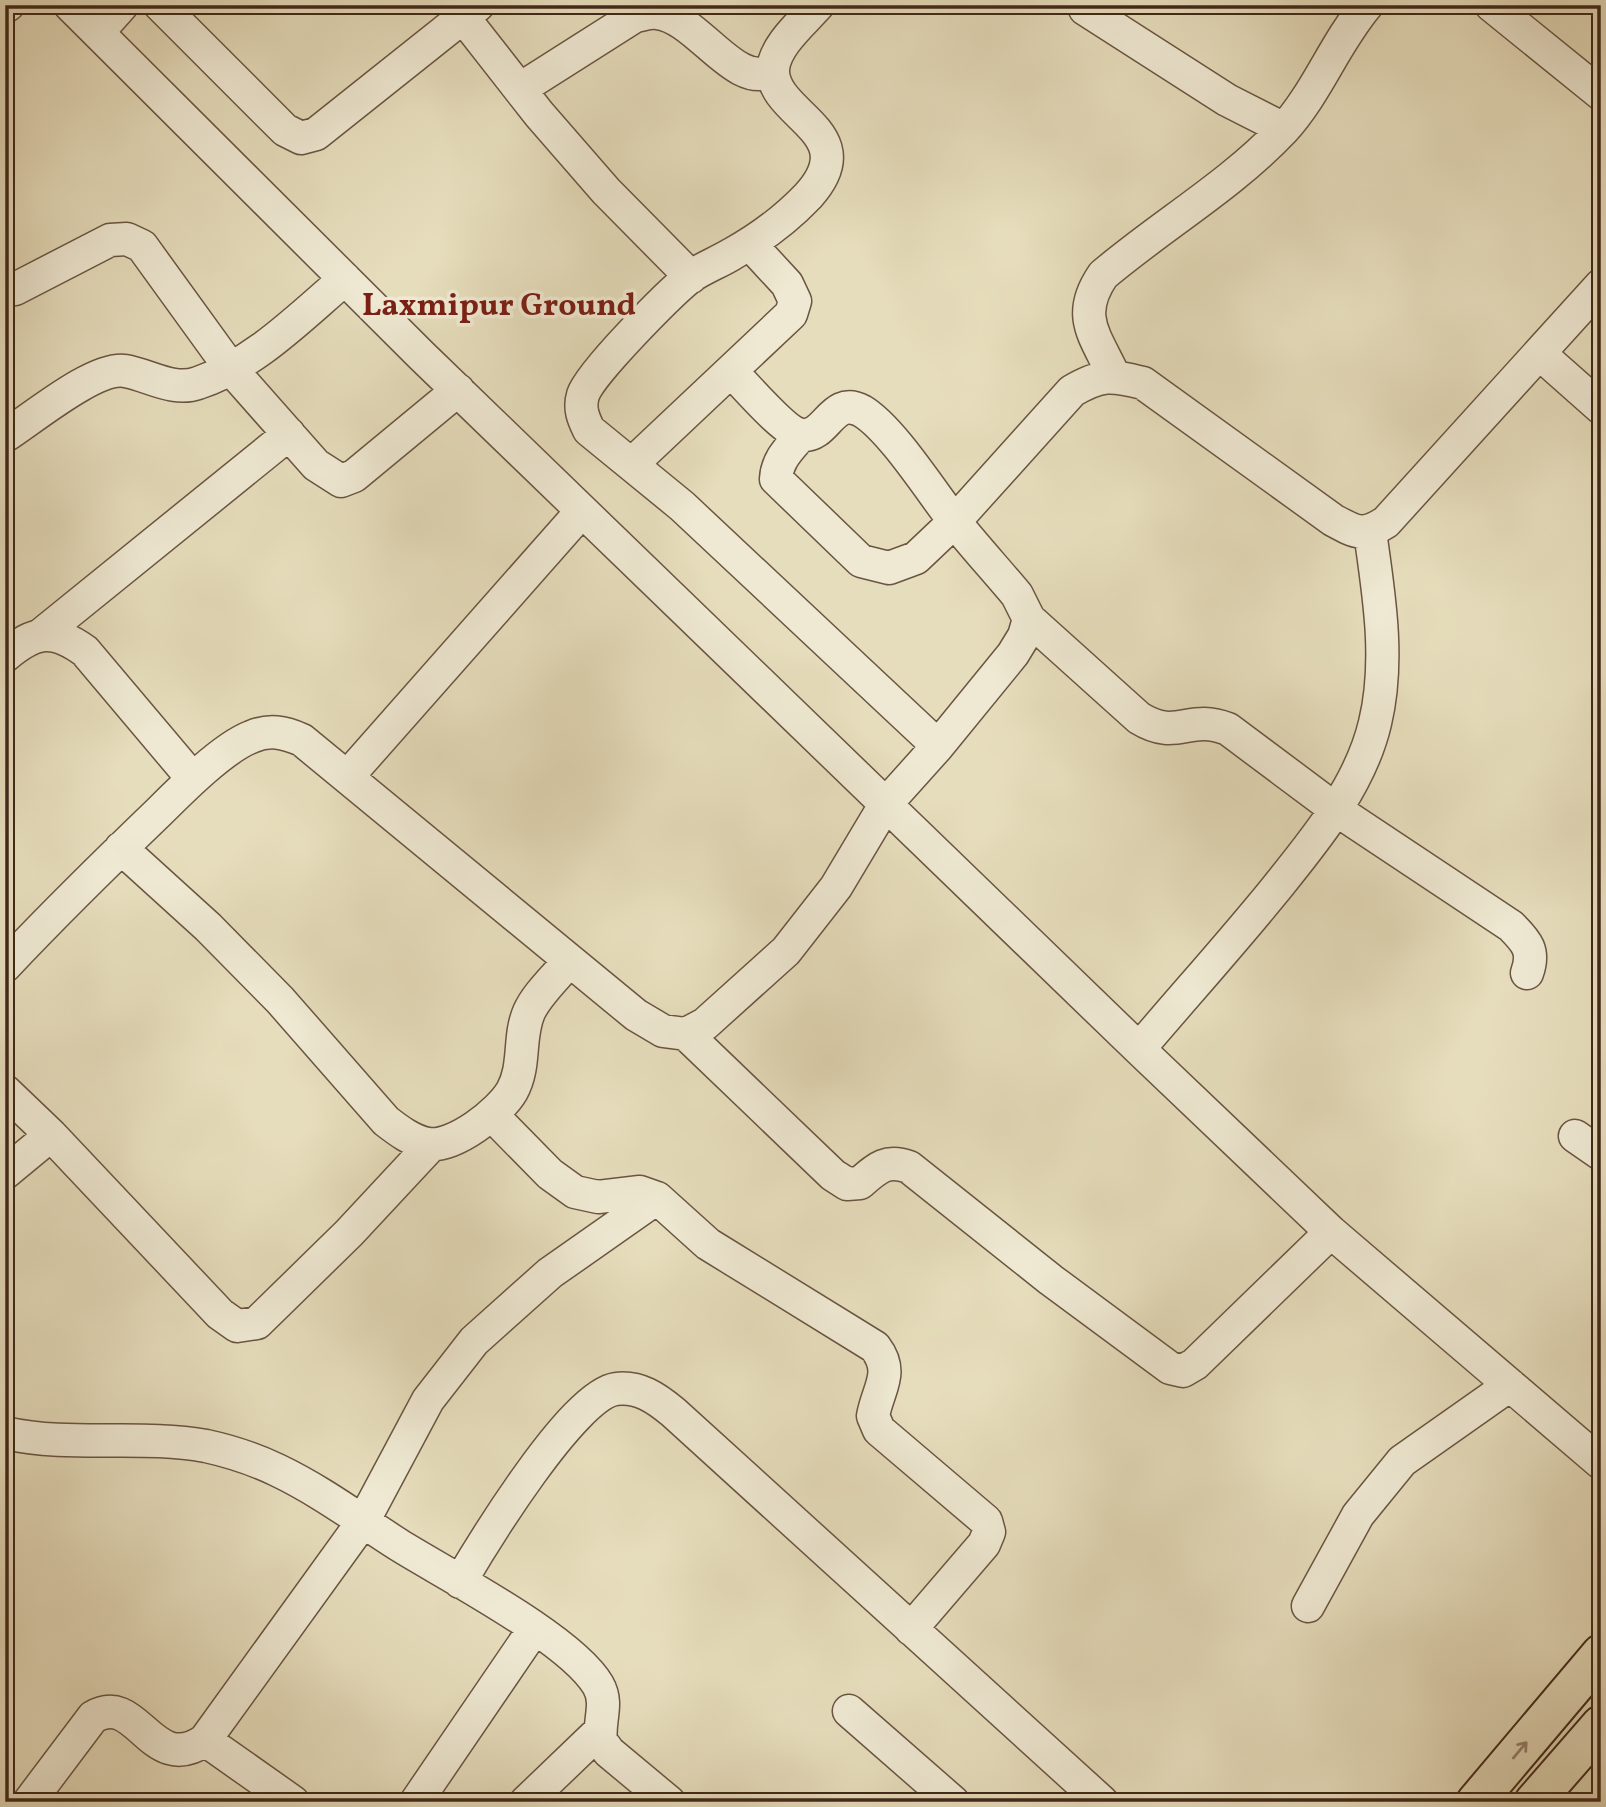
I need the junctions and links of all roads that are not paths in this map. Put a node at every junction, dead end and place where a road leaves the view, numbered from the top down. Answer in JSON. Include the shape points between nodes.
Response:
{"nodes":[{"id":1,"x":70,"y":5,"type":"edge"},
{"id":2,"x":122,"y":5,"type":"edge"},
{"id":3,"x":160,"y":5,"type":"edge"},
{"id":4,"x":818,"y":5,"type":"edge"},
{"id":5,"x":1367,"y":5,"type":"edge"},
{"id":6,"x":1490,"y":5,"type":"edge"},
{"id":7,"x":1085,"y":9,"type":"dead end"},
{"id":8,"x":471,"y":11,"type":"edge"},
{"id":9,"x":99,"y":32,"type":"junction"},
{"id":10,"x":773,"y":70,"type":"junction"},
{"id":11,"x":1598,"y":87,"type":"edge"},
{"id":12,"x":520,"y":89,"type":"junction"},
{"id":13,"x":1284,"y":129,"type":"junction"},
{"id":14,"x":750,"y":244,"type":"junction"},
{"id":15,"x":691,"y":277,"type":"junction"},
{"id":16,"x":345,"y":279,"type":"junction"},
{"id":17,"x":1601,"y":285,"type":"edge"},
{"id":18,"x":5,"y":290,"type":"edge"},
{"id":19,"x":1540,"y":354,"type":"junction"},
{"id":20,"x":231,"y":369,"type":"junction"},
{"id":21,"x":731,"y":371,"type":"junction"},
{"id":22,"x":1114,"y":376,"type":"junction"},
{"id":23,"x":458,"y":390,"type":"junction"},
{"id":24,"x":1601,"y":408,"type":"edge"},
{"id":25,"x":289,"y":434,"type":"junction"},
{"id":26,"x":802,"y":435,"type":"junction"},
{"id":27,"x":5,"y":436,"type":"edge"},
{"id":28,"x":632,"y":464,"type":"junction"},
{"id":29,"x":582,"y":511,"type":"junction"},
{"id":30,"x":955,"y":522,"type":"junction"},
{"id":31,"x":1370,"y":532,"type":"junction"},
{"id":32,"x":1029,"y":619,"type":"junction"},
{"id":33,"x":42,"y":634,"type":"junction"},
{"id":34,"x":5,"y":656,"type":"edge"},
{"id":35,"x":926,"y":758,"type":"junction"},
{"id":36,"x":348,"y":776,"type":"junction"},
{"id":37,"x":193,"y":779,"type":"junction"},
{"id":38,"x":885,"y":804,"type":"junction"},
{"id":39,"x":1335,"y":809,"type":"junction"},
{"id":40,"x":121,"y":848,"type":"junction"},
{"id":41,"x":569,"y":961,"type":"junction"},
{"id":42,"x":5,"y":966,"type":"edge"},
{"id":43,"x":1527,"y":973,"type":"dead end"},
{"id":44,"x":686,"y":1034,"type":"junction"},
{"id":45,"x":1139,"y":1049,"type":"junction"},
{"id":46,"x":5,"y":1091,"type":"edge"},
{"id":47,"x":492,"y":1115,"type":"junction"},
{"id":48,"x":51,"y":1135,"type":"junction"},
{"id":49,"x":1575,"y":1136,"type":"dead end"},
{"id":50,"x":430,"y":1145,"type":"junction"},
{"id":51,"x":1601,"y":1154,"type":"edge"},
{"id":52,"x":5,"y":1173,"type":"edge"},
{"id":53,"x":657,"y":1198,"type":"junction"},
{"id":54,"x":1331,"y":1232,"type":"junction"},
{"id":55,"x":1510,"y":1385,"type":"junction"},
{"id":56,"x":5,"y":1433,"type":"edge"},
{"id":57,"x":1601,"y":1463,"type":"edge"},
{"id":58,"x":364,"y":1520,"type":"junction"},
{"id":59,"x":460,"y":1582,"type":"junction"},
{"id":60,"x":1308,"y":1606,"type":"dead end"},
{"id":61,"x":534,"y":1629,"type":"junction"},
{"id":62,"x":911,"y":1629,"type":"junction"},
{"id":63,"x":1601,"y":1654,"type":"edge"},
{"id":64,"x":849,"y":1710,"type":"dead end"},
{"id":65,"x":1601,"y":1725,"type":"edge"},
{"id":66,"x":600,"y":1731,"type":"junction"},
{"id":67,"x":205,"y":1740,"type":"junction"},
{"id":68,"x":427,"y":1798,"type":"edge"},
{"id":69,"x":29,"y":1802,"type":"edge"},
{"id":70,"x":293,"y":1802,"type":"edge"},
{"id":71,"x":527,"y":1802,"type":"edge"},
{"id":72,"x":670,"y":1802,"type":"edge"},
{"id":73,"x":953,"y":1802,"type":"edge"},
{"id":74,"x":1102,"y":1802,"type":"edge"},
{"id":75,"x":1476,"y":1802,"type":"edge"},
{"id":76,"x":1534,"y":1802,"type":"edge"}],
"edges":[{"from":1,"to":9,"type":"street"},
{"from":2,"to":9,"type":"street"},
{"from":3,"to":8,"type":"street","via":[[285,130],[302,138],[317,134]]},
{"from":4,"to":10,"type":"street","via":[[782,46]]},
{"from":5,"to":13,"type":"street","via":[[1338,42]]},
{"from":6,"to":11,"type":"street"},
{"from":7,"to":13,"type":"street","via":[[1215,93]]},
{"from":8,"to":12,"type":"street"},
{"from":9,"to":16,"type":"street"},
{"from":10,"to":12,"type":"street","via":[[764,75],[748,74],[694,30],[655,12],[635,16]]},
{"from":10,"to":14,"type":"street","via":[[779,90],[826,146],[825,169],[809,195]]},
{"from":12,"to":15,"type":"street","via":[[606,191]]},
{"from":13,"to":22,"type":"street","via":[[1103,275],[1087,309]]},
{"from":14,"to":15,"type":"street"},
{"from":14,"to":21,"type":"street","via":[[787,284],[795,301],[791,314]]},
{"from":15,"to":28,"type":"street","via":[[583,394],[581,416],[590,430]]},
{"from":16,"to":20,"type":"street"},
{"from":16,"to":23,"type":"street"},
{"from":17,"to":19,"type":"street"},
{"from":18,"to":20,"type":"street","via":[[28,283],[110,240],[127,239],[142,246]]},
{"from":19,"to":24,"type":"street"},
{"from":19,"to":31,"type":"street","via":[[1386,522]]},
{"from":20,"to":25,"type":"street"},
{"from":20,"to":27,"type":"street","via":[[195,384],[166,384],[124,370],[109,372]]},
{"from":21,"to":26,"type":"street"},
{"from":21,"to":28,"type":"street"},
{"from":22,"to":30,"type":"street","via":[[1093,379],[1072,391]]},
{"from":22,"to":31,"type":"street","via":[[1143,383],[1333,520],[1354,531]]},
{"from":23,"to":25,"type":"street","via":[[354,476],[341,481],[316,465]]},
{"from":23,"to":29,"type":"street"},
{"from":25,"to":33,"type":"street"},
{"from":26,"to":30,"type":"street","via":[[811,434],[842,407],[865,413]]},
{"from":26,"to":30,"type":"street","via":[[777,467],[776,479],[861,561],[890,568],[916,558]]},
{"from":28,"to":35,"type":"street","via":[[682,506]]},
{"from":29,"to":36,"type":"street"},
{"from":29,"to":38,"type":"street"},
{"from":30,"to":32,"type":"street","via":[[1017,595]]},
{"from":31,"to":39,"type":"street","via":[[1381,614],[1375,723],[1355,776]]},
{"from":32,"to":35,"type":"street","via":[[1013,653]]},
{"from":32,"to":39,"type":"street","via":[[1156,729],[1211,722],[1228,729]]},
{"from":33,"to":34,"type":"street","via":[[20,643]]},
{"from":33,"to":37,"type":"street","via":[[65,637],[85,651]]},
{"from":35,"to":38,"type":"street"},
{"from":36,"to":37,"type":"street","via":[[302,740],[269,732],[248,737]]},
{"from":36,"to":41,"type":"street"},
{"from":37,"to":40,"type":"street"},
{"from":38,"to":44,"type":"street","via":[[836,887],[786,951],[705,1024]]},
{"from":38,"to":45,"type":"street"},
{"from":39,"to":43,"type":"street","via":[[1511,926],[1529,944],[1532,960]]},
{"from":39,"to":45,"type":"street","via":[[1317,838]]},
{"from":40,"to":42,"type":"street"},
{"from":40,"to":50,"type":"street","via":[[280,1000],[386,1121],[408,1137]]},
{"from":41,"to":44,"type":"street","via":[[636,1015],[663,1031]]},
{"from":41,"to":47,"type":"street","via":[[531,1008],[523,1026],[521,1065],[513,1090]]},
{"from":44,"to":54,"type":"street","via":[[833,1175],[847,1184],[860,1183],[879,1166],[894,1161],[909,1167],[1170,1368],[1183,1370],[1195,1364]]},
{"from":45,"to":54,"type":"street"},
{"from":46,"to":48,"type":"street"},
{"from":47,"to":50,"type":"street","via":[[456,1138]]},
{"from":47,"to":53,"type":"street","via":[[550,1174],[575,1192],[598,1197],[640,1192]]},
{"from":48,"to":50,"type":"street","via":[[220,1314],[237,1326],[257,1323]]},
{"from":48,"to":52,"type":"street"},
{"from":49,"to":51,"type":"street"},
{"from":53,"to":58,"type":"street","via":[[550,1273],[474,1341],[428,1400]]},
{"from":53,"to":62,"type":"street","via":[[708,1244],[875,1347],[885,1360],[873,1416],[879,1430],[986,1521],[989,1532],[984,1544]]},
{"from":54,"to":55,"type":"street"},
{"from":55,"to":57,"type":"street"},
{"from":55,"to":60,"type":"street","via":[[1402,1461],[1358,1515]]},
{"from":56,"to":58,"type":"street","via":[[35,1440],[206,1446],[275,1469]]},
{"from":58,"to":59,"type":"street"},
{"from":58,"to":67,"type":"street"},
{"from":59,"to":61,"type":"street"},
{"from":59,"to":62,"type":"street","via":[[536,1465],[587,1407],[613,1389],[634,1388],[673,1412]]},
{"from":61,"to":66,"type":"street","via":[[574,1658],[599,1686],[604,1701]]},
{"from":61,"to":68,"type":"street"},
{"from":62,"to":74,"type":"street"},
{"from":75,"to":63,"type":"main road","one_way":true},
{"from":64,"to":73,"type":"street"},
{"from":65,"to":76,"type":"main road"},
{"from":66,"to":71,"type":"street"},
{"from":66,"to":72,"type":"street","via":[[609,1752]]},
{"from":67,"to":69,"type":"street","via":[[189,1751],[176,1751],[123,1715],[102,1712],[93,1717]]},
{"from":67,"to":70,"type":"street"}]}
